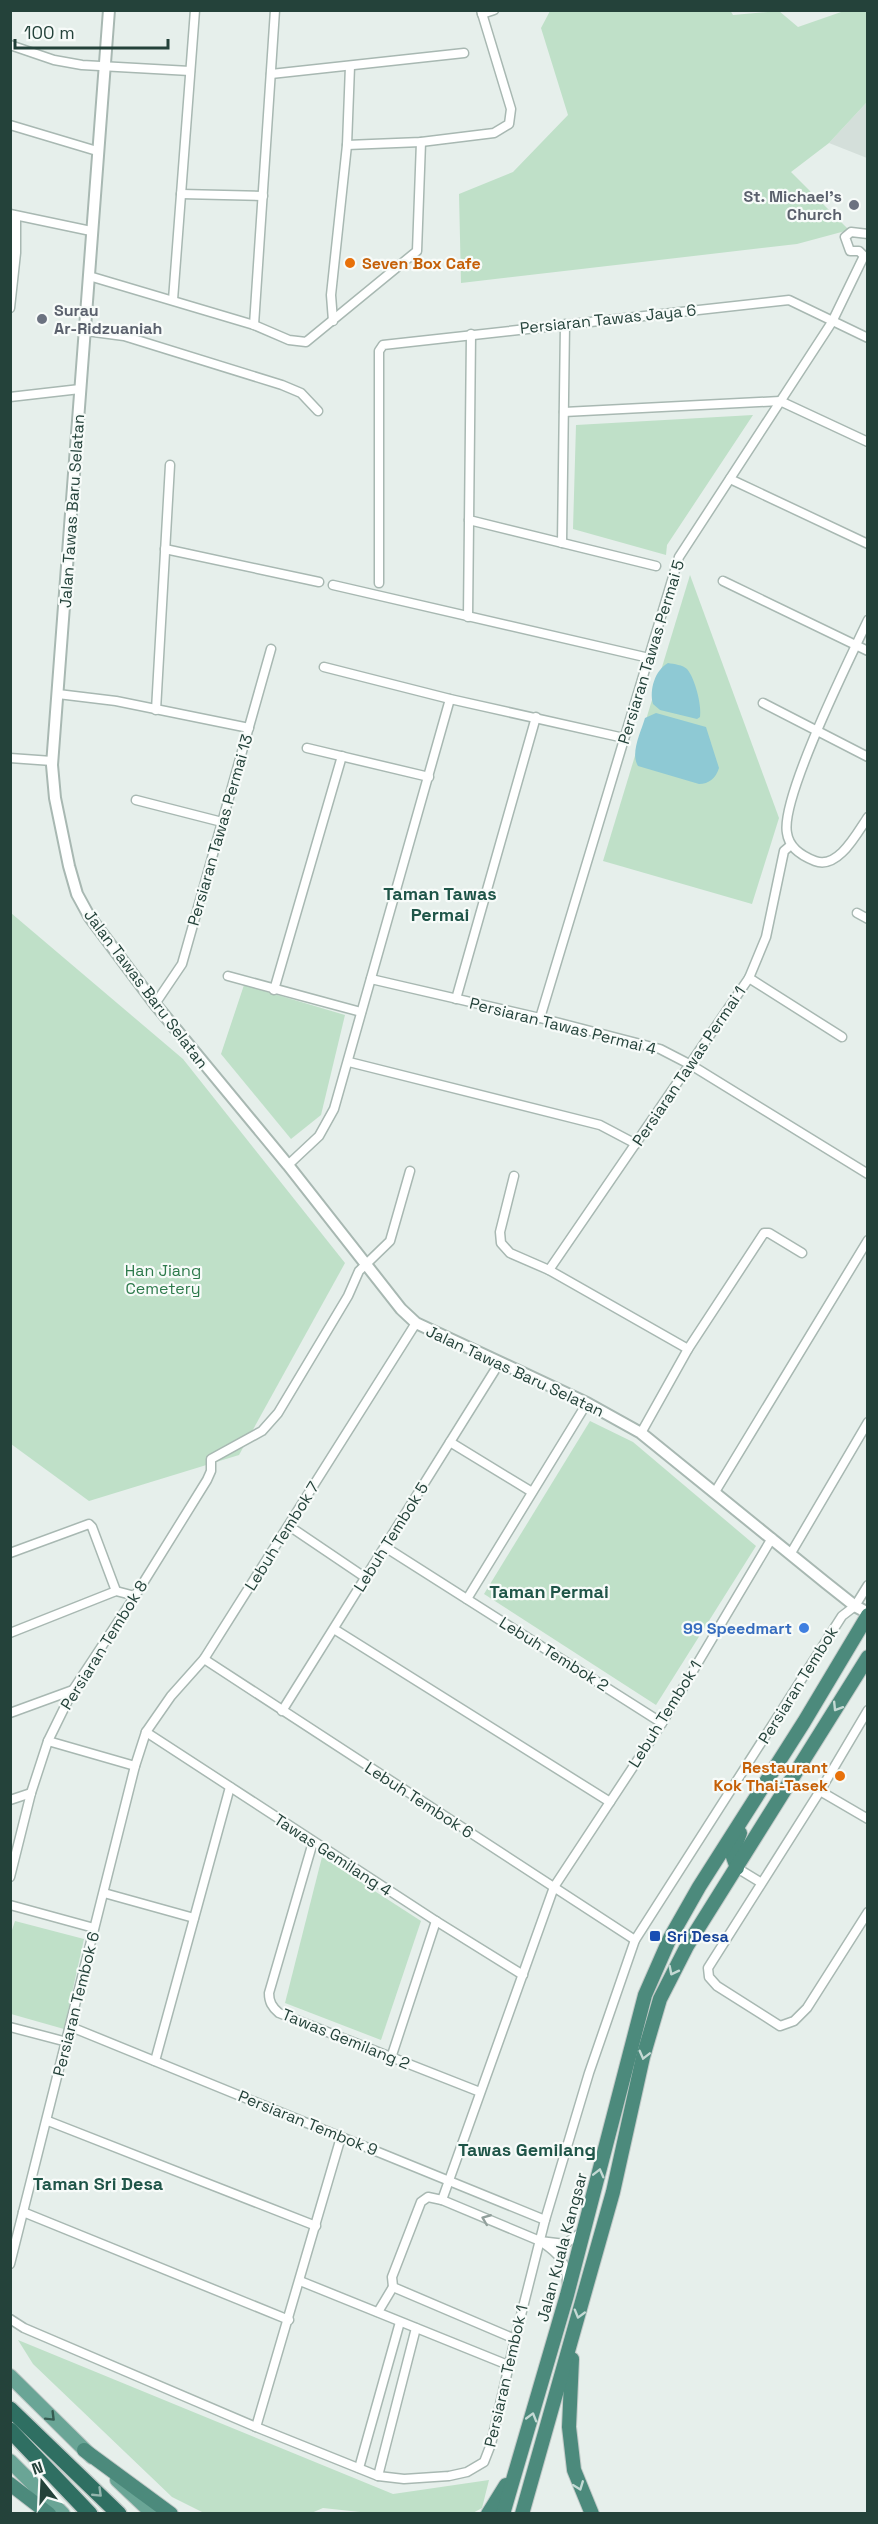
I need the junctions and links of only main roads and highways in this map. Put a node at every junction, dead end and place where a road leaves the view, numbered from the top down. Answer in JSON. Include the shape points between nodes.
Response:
{"nodes":[{"id":1,"x":867,"y":1614,"type":"edge"},
{"id":2,"x":867,"y":1657,"type":"edge"},
{"id":3,"x":738,"y":1825,"type":"junction"},
{"id":4,"x":737,"y":1868,"type":"junction"},
{"id":5,"x":699,"y":1887,"type":"junction"},
{"id":6,"x":570,"y":2345,"type":"junction"},
{"id":7,"x":10,"y":2376,"type":"edge"},
{"id":8,"x":10,"y":2409,"type":"edge"},
{"id":9,"x":10,"y":2430,"type":"edge"},
{"id":10,"x":84,"y":2450,"type":"junction"},
{"id":11,"x":520,"y":2457,"type":"junction"},
{"id":12,"x":10,"y":2461,"type":"edge"},
{"id":13,"x":10,"y":2484,"type":"edge"},
{"id":14,"x":49,"y":2514,"type":"edge"},
{"id":15,"x":63,"y":2514,"type":"edge"},
{"id":16,"x":90,"y":2514,"type":"edge"},
{"id":17,"x":119,"y":2514,"type":"edge"},
{"id":18,"x":153,"y":2514,"type":"edge"},
{"id":19,"x":171,"y":2514,"type":"edge"},
{"id":20,"x":488,"y":2514,"type":"edge"},
{"id":21,"x":503,"y":2514,"type":"edge"},
{"id":22,"x":522,"y":2514,"type":"edge"},
{"id":23,"x":592,"y":2514,"type":"edge"}],
"edges":[{"from":1,"to":3,"type":"highway","name":"Jalan Kuala Kangsar"},
{"from":2,"to":4,"type":"highway","name":"Jalan Kuala Kangsar","one_way":true},
{"from":3,"to":4,"type":"highway","via":[[740,1833],[732,1854]]},
{"from":3,"to":5,"type":"highway","name":"Jalan Kuala Kangsar"},
{"from":4,"to":5,"type":"highway","via":[[726,1868]]},
{"from":4,"to":6,"type":"highway","name":"Jalan Kuala Kangsar","one_way":true,"via":[[682,1953],[660,1999],[643,2057],[614,2192]]},
{"from":11,"to":5,"type":"highway","name":"Jalan Kuala Kangsar","one_way":true,"via":[[585,2229],[645,1995],[670,1938]]},
{"from":6,"to":22,"type":"highway","name":"Jalan Kuala Kangsar"},
{"from":6,"to":23,"type":"highway","one_way":true,"via":[[573,2365],[569,2427],[574,2470]]},
{"from":7,"to":10,"type":"main road","one_way":true},
{"from":8,"to":17,"type":"highway","one_way":true},
{"from":9,"to":16,"type":"highway"},
{"from":10,"to":18,"type":"main road"},
{"from":10,"to":19,"type":"highway"},
{"from":11,"to":20,"type":"highway"},
{"from":11,"to":21,"type":"highway","name":"Jalan Kuala Kangsar"},
{"from":12,"to":15,"type":"main road"},
{"from":13,"to":14,"type":"highway"}]}
